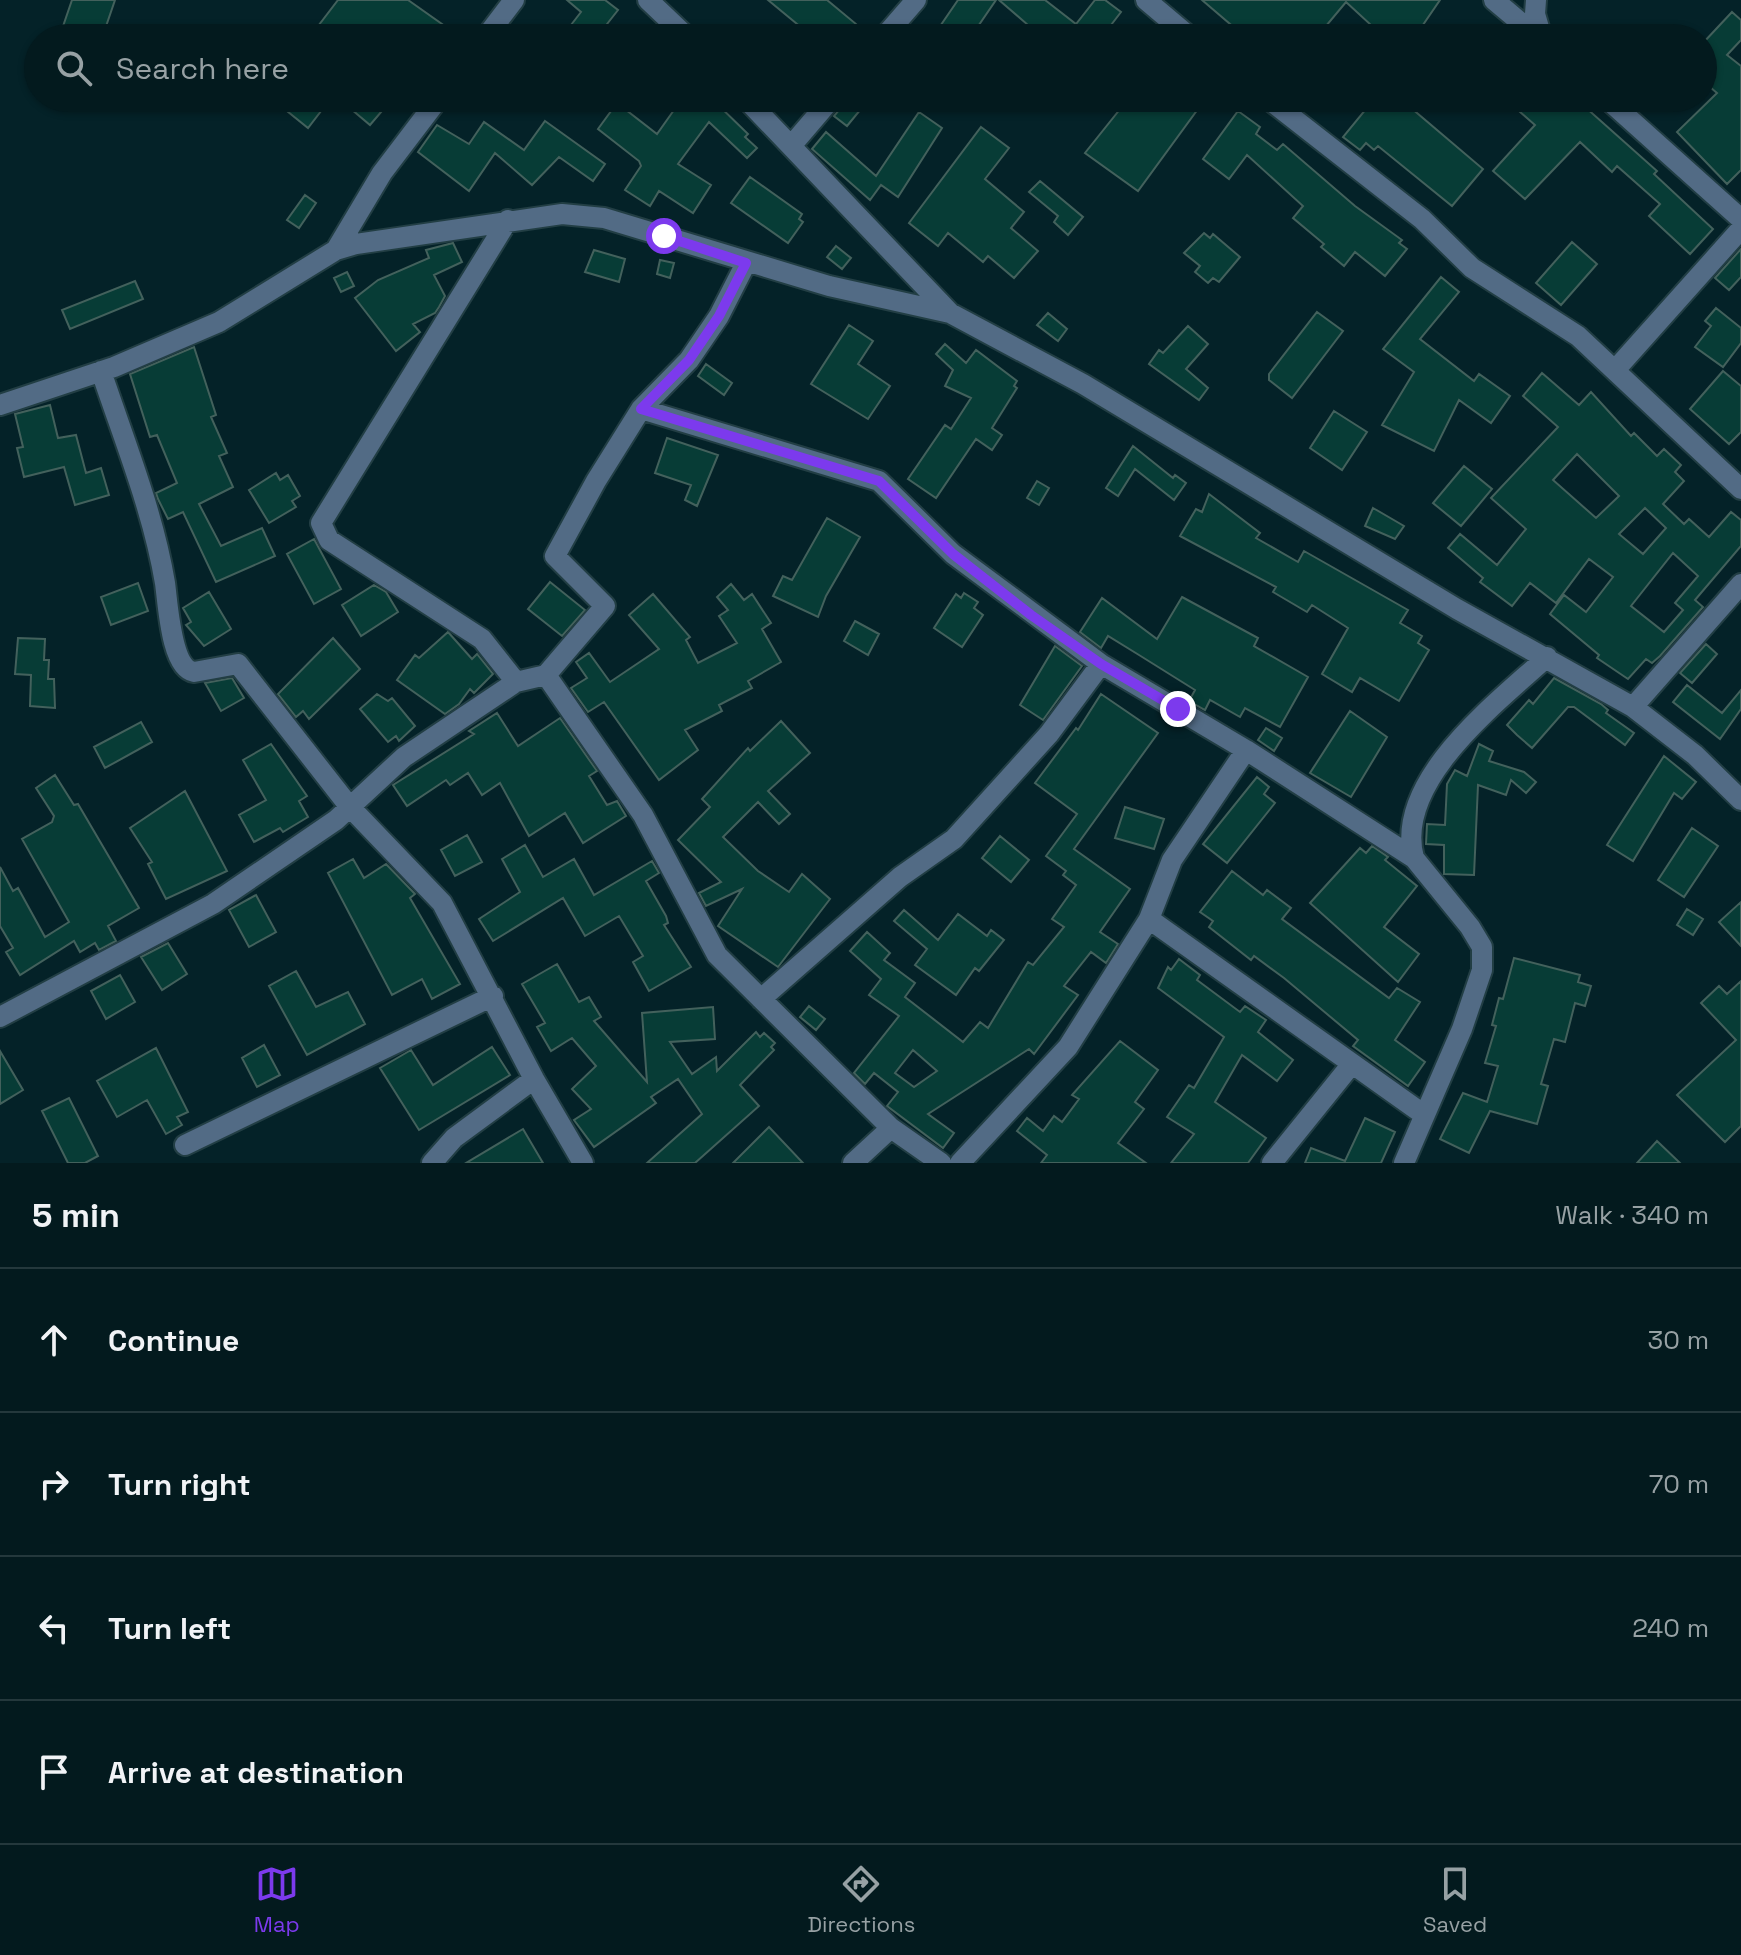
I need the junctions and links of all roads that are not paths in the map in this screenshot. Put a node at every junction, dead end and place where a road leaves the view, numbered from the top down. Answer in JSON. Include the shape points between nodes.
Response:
{"nodes":[{"id":1,"x":514,"y":0,"type":"edge"},
{"id":2,"x":648,"y":0,"type":"edge"},
{"id":3,"x":916,"y":0,"type":"edge"},
{"id":4,"x":1146,"y":0,"type":"edge"},
{"id":5,"x":1494,"y":0,"type":"edge"},
{"id":6,"x":1536,"y":0,"type":"edge"},
{"id":7,"x":496,"y":24,"type":"edge"},
{"id":8,"x":673,"y":24,"type":"edge"},
{"id":9,"x":895,"y":24,"type":"edge"},
{"id":10,"x":1174,"y":24,"type":"edge"},
{"id":11,"x":1523,"y":24,"type":"edge"},
{"id":12,"x":1537,"y":24,"type":"edge"},
{"id":13,"x":428,"y":112,"type":"edge"},
{"id":14,"x":758,"y":112,"type":"edge"},
{"id":15,"x":820,"y":112,"type":"edge"},
{"id":16,"x":1285,"y":112,"type":"edge"},
{"id":17,"x":1622,"y":112,"type":"edge"},
{"id":18,"x":791,"y":146,"type":"junction"},
{"id":19,"x":1741,"y":219,"type":"edge"},
{"id":20,"x":508,"y":220,"type":"junction"},
{"id":21,"x":1741,"y":229,"type":"edge"},
{"id":22,"x":336,"y":250,"type":"junction"},
{"id":23,"x":746,"y":263,"type":"junction"},
{"id":24,"x":950,"y":313,"type":"junction"},
{"id":25,"x":1616,"y":369,"type":"junction"},
{"id":26,"x":101,"y":371,"type":"junction"},
{"id":27,"x":0,"y":405,"type":"edge"},
{"id":28,"x":641,"y":409,"type":"junction"},
{"id":29,"x":1741,"y":489,"type":"edge"},
{"id":30,"x":1741,"y":584,"type":"edge"},
{"id":31,"x":1547,"y":657,"type":"junction"},
{"id":32,"x":1101,"y":664,"type":"junction"},
{"id":33,"x":546,"y":675,"type":"junction"},
{"id":34,"x":516,"y":682,"type":"junction"},
{"id":35,"x":1633,"y":707,"type":"junction"},
{"id":36,"x":1246,"y":750,"type":"junction"},
{"id":37,"x":1741,"y":800,"type":"edge"},
{"id":38,"x":349,"y":806,"type":"junction"},
{"id":39,"x":1414,"y":858,"type":"junction"},
{"id":40,"x":1149,"y":919,"type":"junction"},
{"id":41,"x":493,"y":996,"type":"junction"},
{"id":42,"x":0,"y":998,"type":"edge"},
{"id":43,"x":33,"y":998,"type":"junction"},
{"id":44,"x":761,"y":999,"type":"junction"},
{"id":45,"x":0,"y":1017,"type":"edge"},
{"id":46,"x":1351,"y":1065,"type":"junction"},
{"id":47,"x":534,"y":1079,"type":"junction"},
{"id":48,"x":1423,"y":1114,"type":"junction"},
{"id":49,"x":891,"y":1128,"type":"junction"},
{"id":50,"x":185,"y":1145,"type":"dead end"},
{"id":51,"x":432,"y":1163,"type":"edge"},
{"id":52,"x":583,"y":1163,"type":"edge"},
{"id":53,"x":853,"y":1163,"type":"edge"},
{"id":54,"x":941,"y":1163,"type":"edge"},
{"id":55,"x":960,"y":1163,"type":"edge"},
{"id":56,"x":1272,"y":1163,"type":"edge"},
{"id":57,"x":1404,"y":1163,"type":"edge"}],
"edges":[{"from":1,"to":7,"type":"street"},
{"from":2,"to":8,"type":"street"},
{"from":3,"to":9,"type":"street"},
{"from":4,"to":10,"type":"street"},
{"from":5,"to":11,"type":"street"},
{"from":6,"to":12,"type":"street"},
{"from":13,"to":22,"type":"street","via":[[382,173]]},
{"from":14,"to":18,"type":"street"},
{"from":15,"to":18,"type":"street"},
{"from":16,"to":25,"type":"street","via":[[1422,219],[1472,268],[1578,336]]},
{"from":17,"to":19,"type":"street"},
{"from":18,"to":24,"type":"street"},
{"from":20,"to":22,"type":"street"},
{"from":20,"to":23,"type":"street","via":[[562,214],[604,218]]},
{"from":20,"to":34,"type":"street","via":[[321,523],[325,536],[341,549],[482,639]]},
{"from":21,"to":25,"type":"street"},
{"from":22,"to":26,"type":"street","via":[[219,322]]},
{"from":23,"to":24,"type":"street"},
{"from":23,"to":28,"type":"street","via":[[689,360]]},
{"from":24,"to":31,"type":"street","via":[[1083,384],[1457,609]]},
{"from":25,"to":29,"type":"street"},
{"from":26,"to":27,"type":"street"},
{"from":26,"to":38,"type":"street","via":[[160,557],[182,664],[194,672],[238,664]]},
{"from":28,"to":32,"type":"street","via":[[879,481],[953,554]]},
{"from":28,"to":33,"type":"street","via":[[555,556],[605,606]]},
{"from":30,"to":35,"type":"street"},
{"from":31,"to":35,"type":"street"},
{"from":31,"to":39,"type":"street","via":[[1458,737],[1429,780],[1410,835]]},
{"from":32,"to":36,"type":"street"},
{"from":32,"to":44,"type":"street","via":[[1049,734],[954,839],[900,877]]},
{"from":33,"to":34,"type":"street"},
{"from":33,"to":44,"type":"street","via":[[643,815],[717,955]]},
{"from":34,"to":38,"type":"street","via":[[404,757]]},
{"from":35,"to":37,"type":"street","via":[[1695,755]]},
{"from":36,"to":39,"type":"street"},
{"from":36,"to":40,"type":"street","via":[[1172,860]]},
{"from":38,"to":41,"type":"street","via":[[442,903]]},
{"from":38,"to":43,"type":"street","via":[[213,904]]},
{"from":39,"to":48,"type":"street","via":[[1482,947],[1482,970],[1462,1029]]},
{"from":40,"to":46,"type":"street"},
{"from":40,"to":55,"type":"street","via":[[1068,1047]]},
{"from":41,"to":47,"type":"street"},
{"from":41,"to":50,"type":"street"},
{"from":42,"to":43,"type":"street"},
{"from":43,"to":45,"type":"street"},
{"from":44,"to":49,"type":"street"},
{"from":46,"to":48,"type":"street"},
{"from":46,"to":56,"type":"street"},
{"from":47,"to":51,"type":"street","via":[[454,1138]]},
{"from":47,"to":52,"type":"street"},
{"from":48,"to":57,"type":"street"},
{"from":49,"to":53,"type":"street"},
{"from":49,"to":54,"type":"street"}]}
